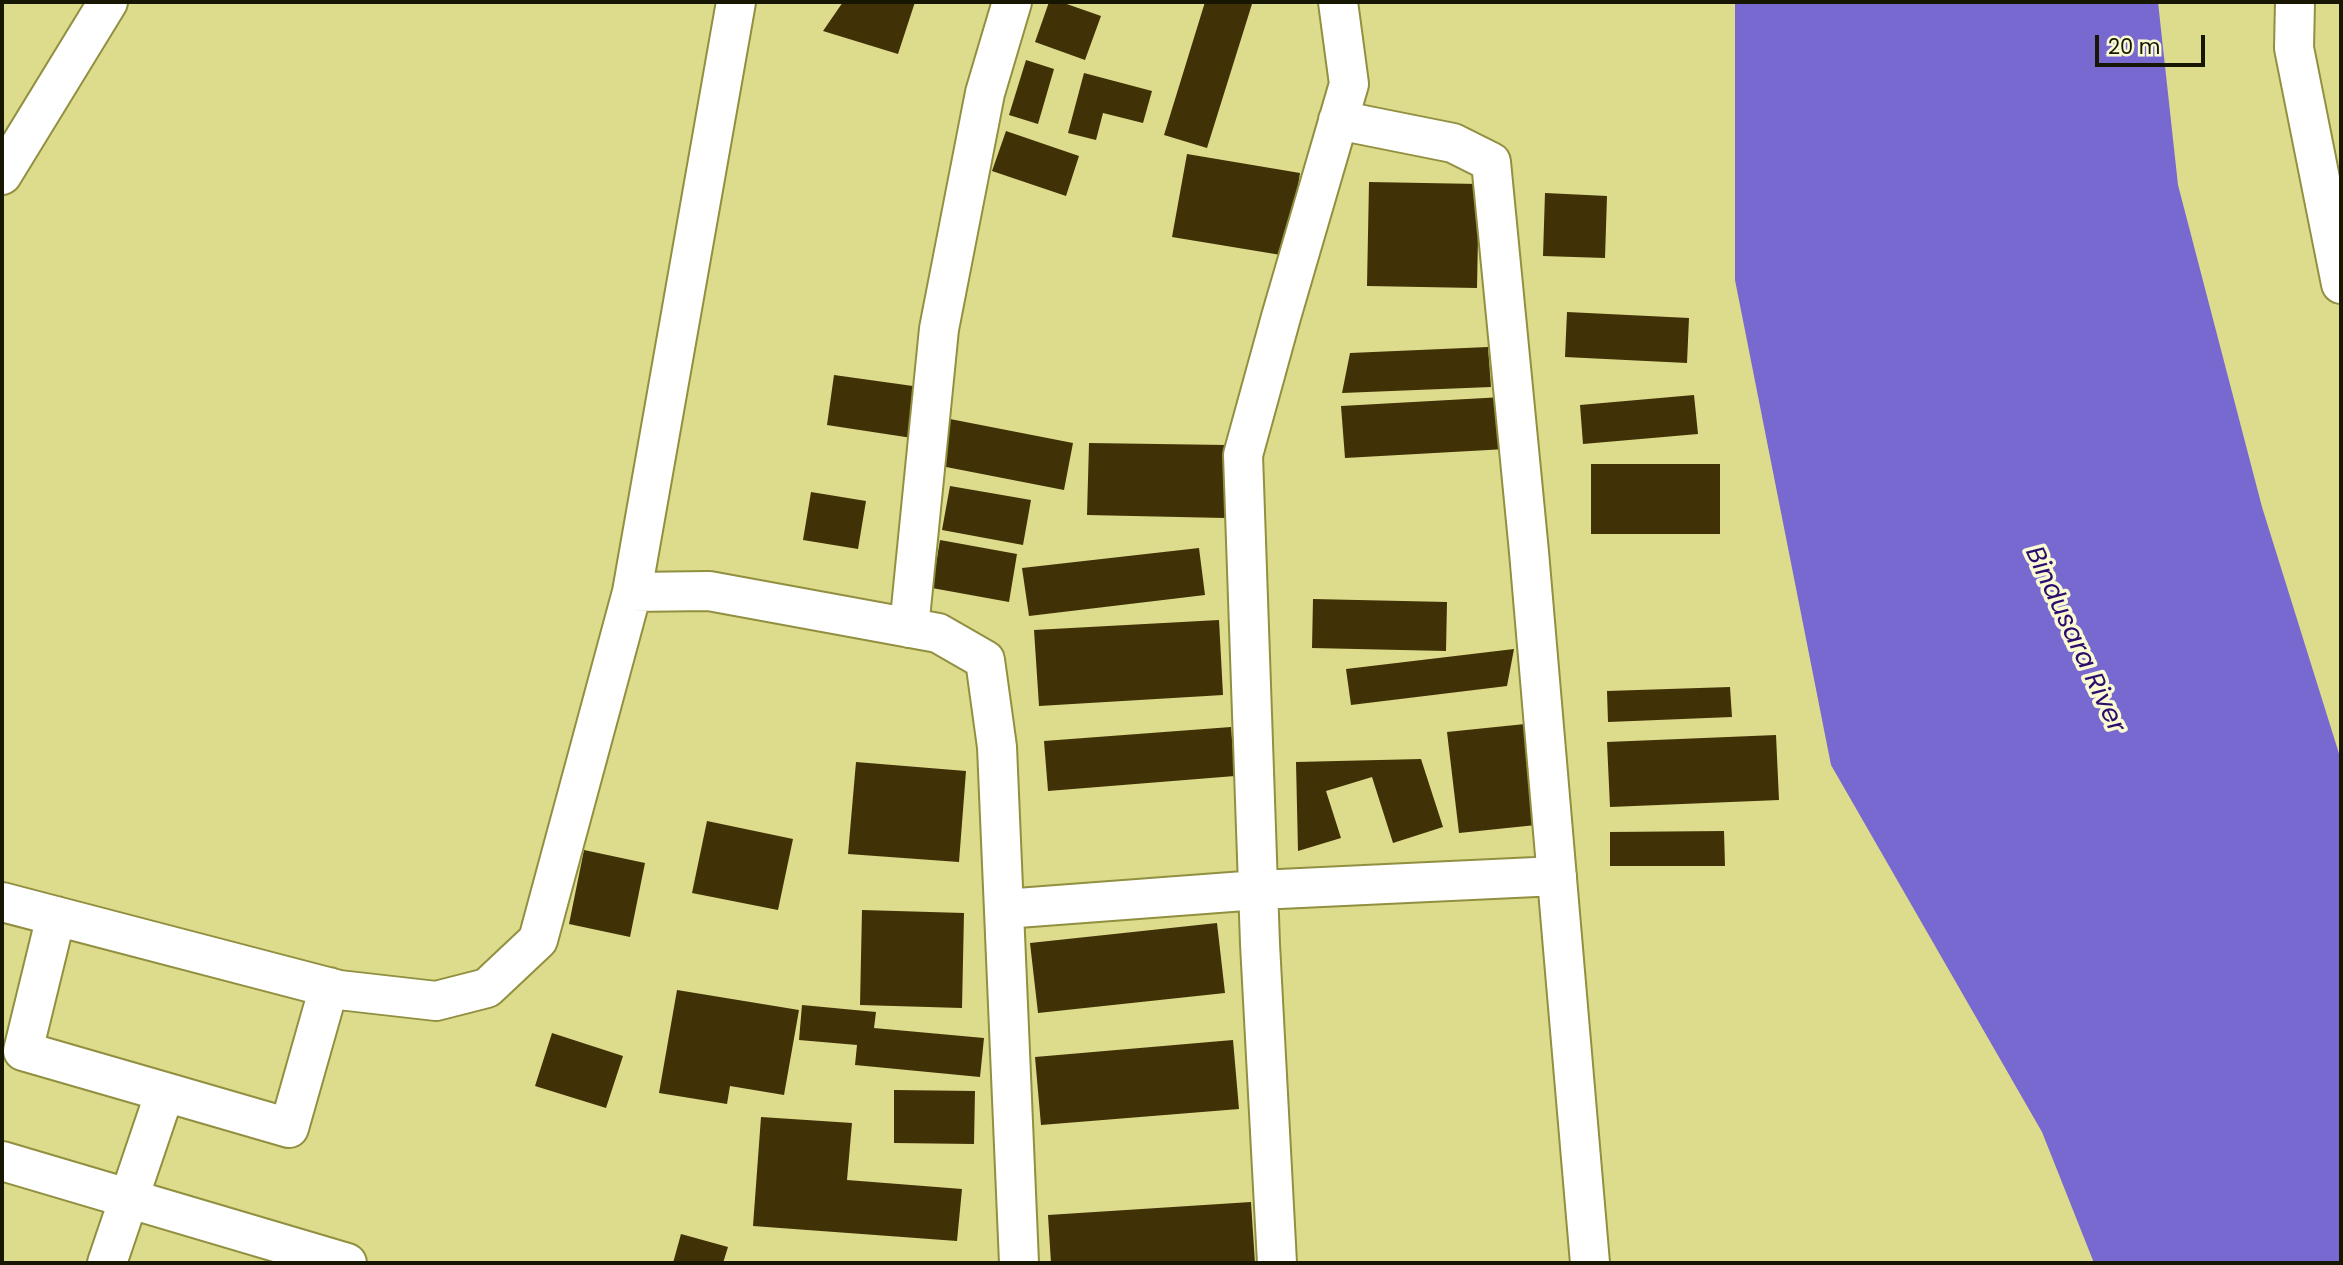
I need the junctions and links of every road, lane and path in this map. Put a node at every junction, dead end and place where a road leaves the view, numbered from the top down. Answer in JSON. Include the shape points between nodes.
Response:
{"nodes":[{"id":1,"x":108,"y":2,"type":"edge"},
{"id":2,"x":736,"y":2,"type":"edge"},
{"id":3,"x":1012,"y":2,"type":"edge"},
{"id":4,"x":1338,"y":2,"type":"edge"},
{"id":5,"x":2295,"y":2,"type":"edge"},
{"id":6,"x":1338,"y":120,"type":"junction"},
{"id":7,"x":2,"y":175,"type":"edge"},
{"id":8,"x":2341,"y":284,"type":"edge"},
{"id":9,"x":632,"y":592,"type":"junction"},
{"id":10,"x":909,"y":628,"type":"junction"},
{"id":11,"x":1557,"y":876,"type":"junction"},
{"id":12,"x":1258,"y":890,"type":"junction"},
{"id":13,"x":2,"y":902,"type":"edge"},
{"id":14,"x":1004,"y":909,"type":"junction"},
{"id":15,"x":56,"y":916,"type":"junction"},
{"id":16,"x":329,"y":987,"type":"junction"},
{"id":17,"x":165,"y":1092,"type":"junction"},
{"id":18,"x":2,"y":1161,"type":"edge"},
{"id":19,"x":128,"y":1197,"type":"junction"},
{"id":20,"x":107,"y":1263,"type":"edge"},
{"id":21,"x":347,"y":1263,"type":"edge"},
{"id":22,"x":1019,"y":1263,"type":"edge"},
{"id":23,"x":1277,"y":1263,"type":"edge"},
{"id":24,"x":1590,"y":1263,"type":"edge"}],
"edges":[{"from":1,"to":7,"type":"street"},
{"from":2,"to":9,"type":"street"},
{"from":3,"to":10,"type":"street","via":[[985,93],[939,329]]},
{"from":4,"to":6,"type":"street","via":[[1349,84]]},
{"from":5,"to":8,"type":"street","via":[[2294,48]]},
{"from":6,"to":11,"type":"street","via":[[1453,143],[1491,162]]},
{"from":6,"to":12,"type":"street","via":[[1243,455]]},
{"from":9,"to":10,"type":"street","via":[[709,591]]},
{"from":9,"to":16,"type":"street","via":[[538,940],[487,988],[436,1001]]},
{"from":10,"to":14,"type":"street","via":[[938,633],[985,660],[996,747]]},
{"from":11,"to":12,"type":"street"},
{"from":11,"to":24,"type":"street"},
{"from":12,"to":14,"type":"street"},
{"from":12,"to":23,"type":"street"},
{"from":13,"to":15,"type":"street"},
{"from":14,"to":22,"type":"street"},
{"from":15,"to":16,"type":"street"},
{"from":15,"to":17,"type":"street","via":[[23,1051]]},
{"from":16,"to":17,"type":"street","via":[[289,1128]]},
{"from":17,"to":19,"type":"street"},
{"from":18,"to":19,"type":"street"},
{"from":19,"to":20,"type":"street"},
{"from":19,"to":21,"type":"street"}]}
